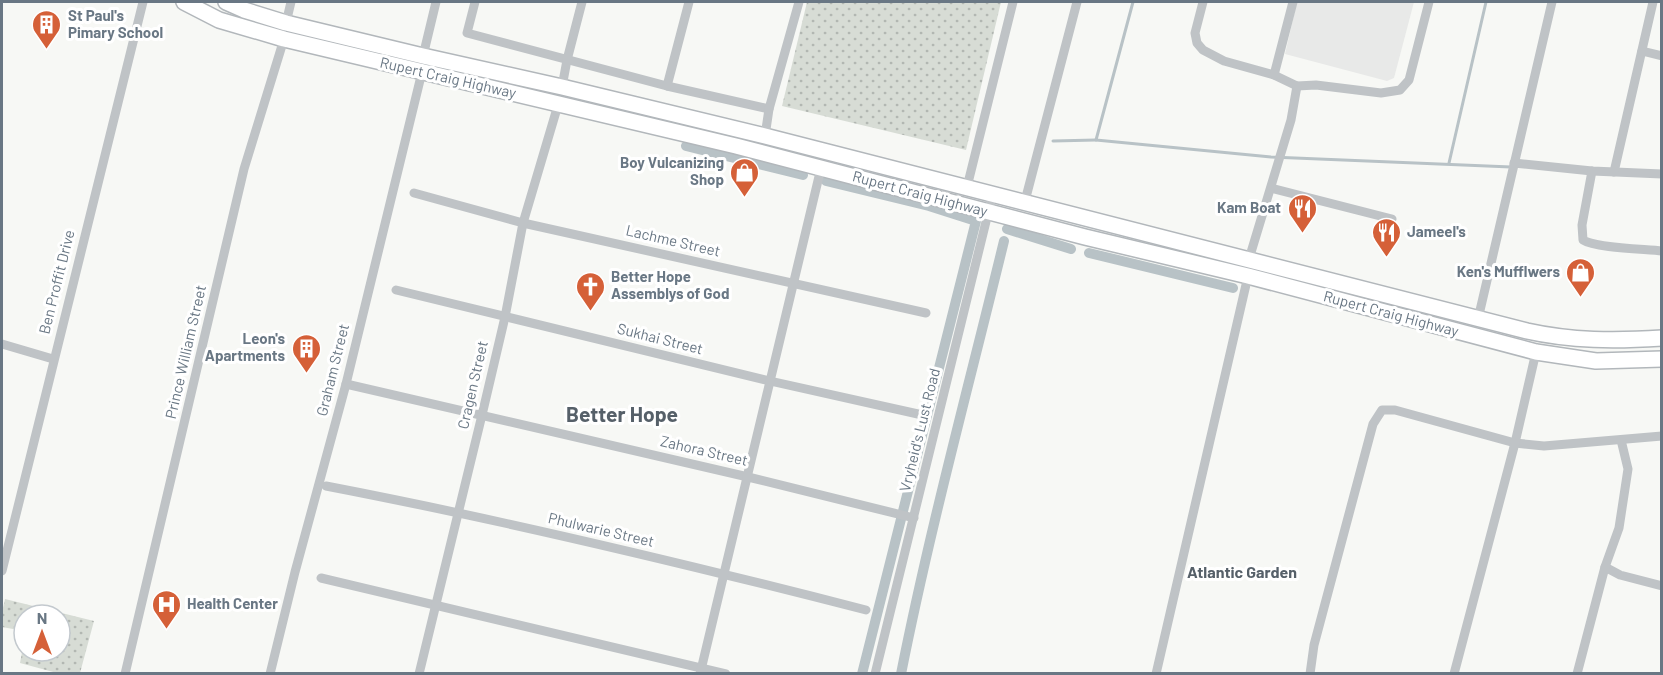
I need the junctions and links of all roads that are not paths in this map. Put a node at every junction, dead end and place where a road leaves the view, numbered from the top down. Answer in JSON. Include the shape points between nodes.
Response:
{"nodes":[{"id":1,"x":143,"y":2,"type":"edge"},
{"id":2,"x":184,"y":2,"type":"edge"},
{"id":3,"x":226,"y":2,"type":"edge"},
{"id":4,"x":291,"y":2,"type":"edge"},
{"id":5,"x":436,"y":2,"type":"edge"},
{"id":6,"x":475,"y":2,"type":"edge"},
{"id":7,"x":582,"y":2,"type":"edge"},
{"id":8,"x":689,"y":2,"type":"edge"},
{"id":9,"x":799,"y":2,"type":"edge"},
{"id":10,"x":1013,"y":2,"type":"edge"},
{"id":11,"x":1077,"y":2,"type":"edge"},
{"id":12,"x":1203,"y":2,"type":"edge"},
{"id":13,"x":1293,"y":2,"type":"edge"},
{"id":14,"x":1429,"y":2,"type":"edge"},
{"id":15,"x":1552,"y":2,"type":"edge"},
{"id":16,"x":1653,"y":2,"type":"edge"},
{"id":17,"x":286,"y":23,"type":"junction"},
{"id":18,"x":284,"y":39,"type":"junction"},
{"id":19,"x":1642,"y":51,"type":"junction"},
{"id":20,"x":1662,"y":56,"type":"edge"},
{"id":21,"x":567,"y":60,"type":"junction"},
{"id":22,"x":422,"y":64,"type":"junction"},
{"id":23,"x":1274,"y":75,"type":"junction"},
{"id":24,"x":667,"y":86,"type":"junction"},
{"id":25,"x":1297,"y":86,"type":"junction"},
{"id":26,"x":562,"y":87,"type":"junction"},
{"id":27,"x":558,"y":105,"type":"junction"},
{"id":28,"x":769,"y":110,"type":"junction"},
{"id":29,"x":765,"y":136,"type":"junction"},
{"id":30,"x":1514,"y":163,"type":"junction"},
{"id":31,"x":821,"y":168,"type":"junction"},
{"id":32,"x":1592,"y":171,"type":"junction"},
{"id":33,"x":1614,"y":172,"type":"junction"},
{"id":34,"x":1662,"y":174,"type":"edge"},
{"id":35,"x":967,"y":187,"type":"junction"},
{"id":36,"x":1271,"y":188,"type":"junction"},
{"id":37,"x":993,"y":193,"type":"junction"},
{"id":38,"x":414,"y":194,"type":"dead end"},
{"id":39,"x":1025,"y":201,"type":"junction"},
{"id":40,"x":988,"y":212,"type":"junction"},
{"id":41,"x":1392,"y":219,"type":"dead end"},
{"id":42,"x":523,"y":223,"type":"junction"},
{"id":43,"x":1662,"y":251,"type":"edge"},
{"id":44,"x":1249,"y":259,"type":"junction"},
{"id":45,"x":1248,"y":276,"type":"junction"},
{"id":46,"x":793,"y":283,"type":"junction"},
{"id":47,"x":396,"y":290,"type":"dead end"},
{"id":48,"x":926,"y":313,"type":"dead end"},
{"id":49,"x":505,"y":317,"type":"junction"},
{"id":50,"x":1478,"y":319,"type":"junction"},
{"id":51,"x":1662,"y":338,"type":"edge"},
{"id":52,"x":2,"y":344,"type":"edge"},
{"id":53,"x":1536,"y":352,"type":"junction"},
{"id":54,"x":54,"y":359,"type":"junction"},
{"id":55,"x":1662,"y":359,"type":"edge"},
{"id":56,"x":770,"y":381,"type":"junction"},
{"id":57,"x":346,"y":384,"type":"junction"},
{"id":58,"x":918,"y":414,"type":"dead end"},
{"id":59,"x":482,"y":415,"type":"junction"},
{"id":60,"x":1662,"y":436,"type":"edge"},
{"id":61,"x":1622,"y":440,"type":"junction"},
{"id":62,"x":1515,"y":442,"type":"junction"},
{"id":63,"x":748,"y":477,"type":"junction"},
{"id":64,"x":327,"y":486,"type":"dead end"},
{"id":65,"x":457,"y":511,"type":"junction"},
{"id":66,"x":912,"y":518,"type":"junction"},
{"id":67,"x":1605,"y":567,"type":"junction"},
{"id":68,"x":2,"y":571,"type":"edge"},
{"id":69,"x":725,"y":574,"type":"junction"},
{"id":70,"x":321,"y":578,"type":"dead end"},
{"id":71,"x":1662,"y":586,"type":"edge"},
{"id":72,"x":435,"y":605,"type":"junction"},
{"id":73,"x":866,"y":610,"type":"dead end"},
{"id":74,"x":701,"y":670,"type":"edge"},
{"id":75,"x":125,"y":674,"type":"edge"},
{"id":76,"x":270,"y":674,"type":"edge"},
{"id":77,"x":419,"y":674,"type":"edge"},
{"id":78,"x":726,"y":674,"type":"edge"},
{"id":79,"x":875,"y":674,"type":"edge"},
{"id":80,"x":1156,"y":674,"type":"edge"},
{"id":81,"x":1310,"y":674,"type":"edge"},
{"id":82,"x":1454,"y":674,"type":"edge"},
{"id":83,"x":1577,"y":674,"type":"edge"}],
"edges":[{"from":1,"to":54,"type":"street","name":"Ben Proffit Drive"},
{"from":2,"to":18,"type":"main road","name":"Rupert Craig Highway","via":[[219,20]]},
{"from":3,"to":17,"type":"main road","name":"Rupert Craig Highway"},
{"from":4,"to":17,"type":"street"},
{"from":5,"to":22,"type":"street","name":"Graham Street"},
{"from":6,"to":21,"type":"street","via":[[467,33]]},
{"from":7,"to":21,"type":"street"},
{"from":8,"to":24,"type":"street"},
{"from":9,"to":28,"type":"street"},
{"from":10,"to":35,"type":"street"},
{"from":11,"to":39,"type":"street"},
{"from":12,"to":23,"type":"street","via":[[1195,33],[1203,50],[1224,61]]},
{"from":13,"to":23,"type":"street"},
{"from":14,"to":25,"type":"street","via":[[1406,85],[1400,90],[1381,93]]},
{"from":15,"to":30,"type":"street"},
{"from":16,"to":19,"type":"street"},
{"from":17,"to":22,"type":"main road","name":"Rupert Craig Highway"},
{"from":18,"to":22,"type":"main road","name":"Rupert Craig Highway"},
{"from":18,"to":75,"type":"street","name":"Prince William Street","via":[[244,169]]},
{"from":19,"to":20,"type":"street"},
{"from":19,"to":33,"type":"street"},
{"from":21,"to":24,"type":"street"},
{"from":21,"to":26,"type":"street"},
{"from":22,"to":26,"type":"main road","name":"Rupert Craig Highway"},
{"from":22,"to":27,"type":"main road","name":"Rupert Craig Highway"},
{"from":22,"to":57,"type":"street","name":"Graham Street"},
{"from":23,"to":25,"type":"street"},
{"from":24,"to":28,"type":"street"},
{"from":25,"to":36,"type":"street"},
{"from":26,"to":29,"type":"main road","name":"Rupert Craig Highway"},
{"from":27,"to":31,"type":"main road","name":"Rupert Craig Highway"},
{"from":27,"to":42,"type":"street","name":"Cragen Street"},
{"from":28,"to":29,"type":"street"},
{"from":29,"to":35,"type":"main road","name":"Rupert Craig Highway"},
{"from":30,"to":32,"type":"street"},
{"from":30,"to":50,"type":"street"},
{"from":31,"to":40,"type":"main road","name":"Rupert Craig Highway"},
{"from":31,"to":46,"type":"street"},
{"from":32,"to":33,"type":"street"},
{"from":32,"to":43,"type":"street","via":[[1583,240]]},
{"from":33,"to":34,"type":"street"},
{"from":35,"to":37,"type":"main road","name":"Rupert Craig Highway"},
{"from":36,"to":41,"type":"street"},
{"from":36,"to":44,"type":"street"},
{"from":37,"to":39,"type":"main road","name":"Rupert Craig Highway"},
{"from":37,"to":40,"type":"street","name":"Vryheid's Lust Road"},
{"from":38,"to":42,"type":"street","name":"Lachme Street"},
{"from":39,"to":44,"type":"main road","name":"Rupert Craig Highway"},
{"from":40,"to":45,"type":"main road","name":"Rupert Craig Highway"},
{"from":40,"to":66,"type":"street","name":"Vryheid's Lust Road"},
{"from":42,"to":46,"type":"street","name":"Lachme Street"},
{"from":42,"to":49,"type":"street","name":"Cragen Street"},
{"from":44,"to":50,"type":"main road","name":"Rupert Craig Highway"},
{"from":45,"to":53,"type":"main road","name":"Rupert Craig Highway"},
{"from":45,"to":80,"type":"street"},
{"from":46,"to":48,"type":"street","name":"Lachme Street"},
{"from":46,"to":56,"type":"street"},
{"from":47,"to":49,"type":"street","name":"Sukhai Street"},
{"from":49,"to":56,"type":"street","name":"Sukhai Street"},
{"from":49,"to":59,"type":"street","name":"Cragen Street"},
{"from":50,"to":51,"type":"main road","name":"Rupert Craig Highway","via":[[1585,340]]},
{"from":52,"to":54,"type":"street"},
{"from":53,"to":55,"type":"main road","name":"Rupert Craig Highway","via":[[1596,362]]},
{"from":53,"to":62,"type":"street"},
{"from":54,"to":68,"type":"street","name":"Ben Proffit Drive"},
{"from":56,"to":58,"type":"street","name":"Sukhai Street"},
{"from":56,"to":63,"type":"street"},
{"from":57,"to":59,"type":"street","name":"Zahora Street"},
{"from":57,"to":76,"type":"street","name":"Graham Street"},
{"from":59,"to":63,"type":"street","name":"Zahora Street"},
{"from":59,"to":65,"type":"street","name":"Cragen Street"},
{"from":60,"to":61,"type":"street"},
{"from":61,"to":62,"type":"street","via":[[1544,446]]},
{"from":61,"to":67,"type":"street","via":[[1628,468],[1626,487],[1619,528]]},
{"from":62,"to":81,"type":"street","via":[[1382,410],[1373,424],[1314,645]]},
{"from":62,"to":82,"type":"street"},
{"from":63,"to":66,"type":"street","name":"Zahora Street"},
{"from":63,"to":69,"type":"street"},
{"from":64,"to":65,"type":"street","name":"Phulwarie Street"},
{"from":65,"to":69,"type":"street","name":"Phulwarie Street"},
{"from":65,"to":72,"type":"street","name":"Cragen Street"},
{"from":66,"to":79,"type":"street","name":"Vryheid's Lust Road"},
{"from":67,"to":71,"type":"street"},
{"from":67,"to":83,"type":"street"},
{"from":69,"to":73,"type":"street","name":"Phulwarie Street"},
{"from":69,"to":74,"type":"street"},
{"from":70,"to":72,"type":"street"},
{"from":72,"to":74,"type":"street"},
{"from":72,"to":77,"type":"street","name":"Cragen Street"},
{"from":74,"to":78,"type":"street"}]}
